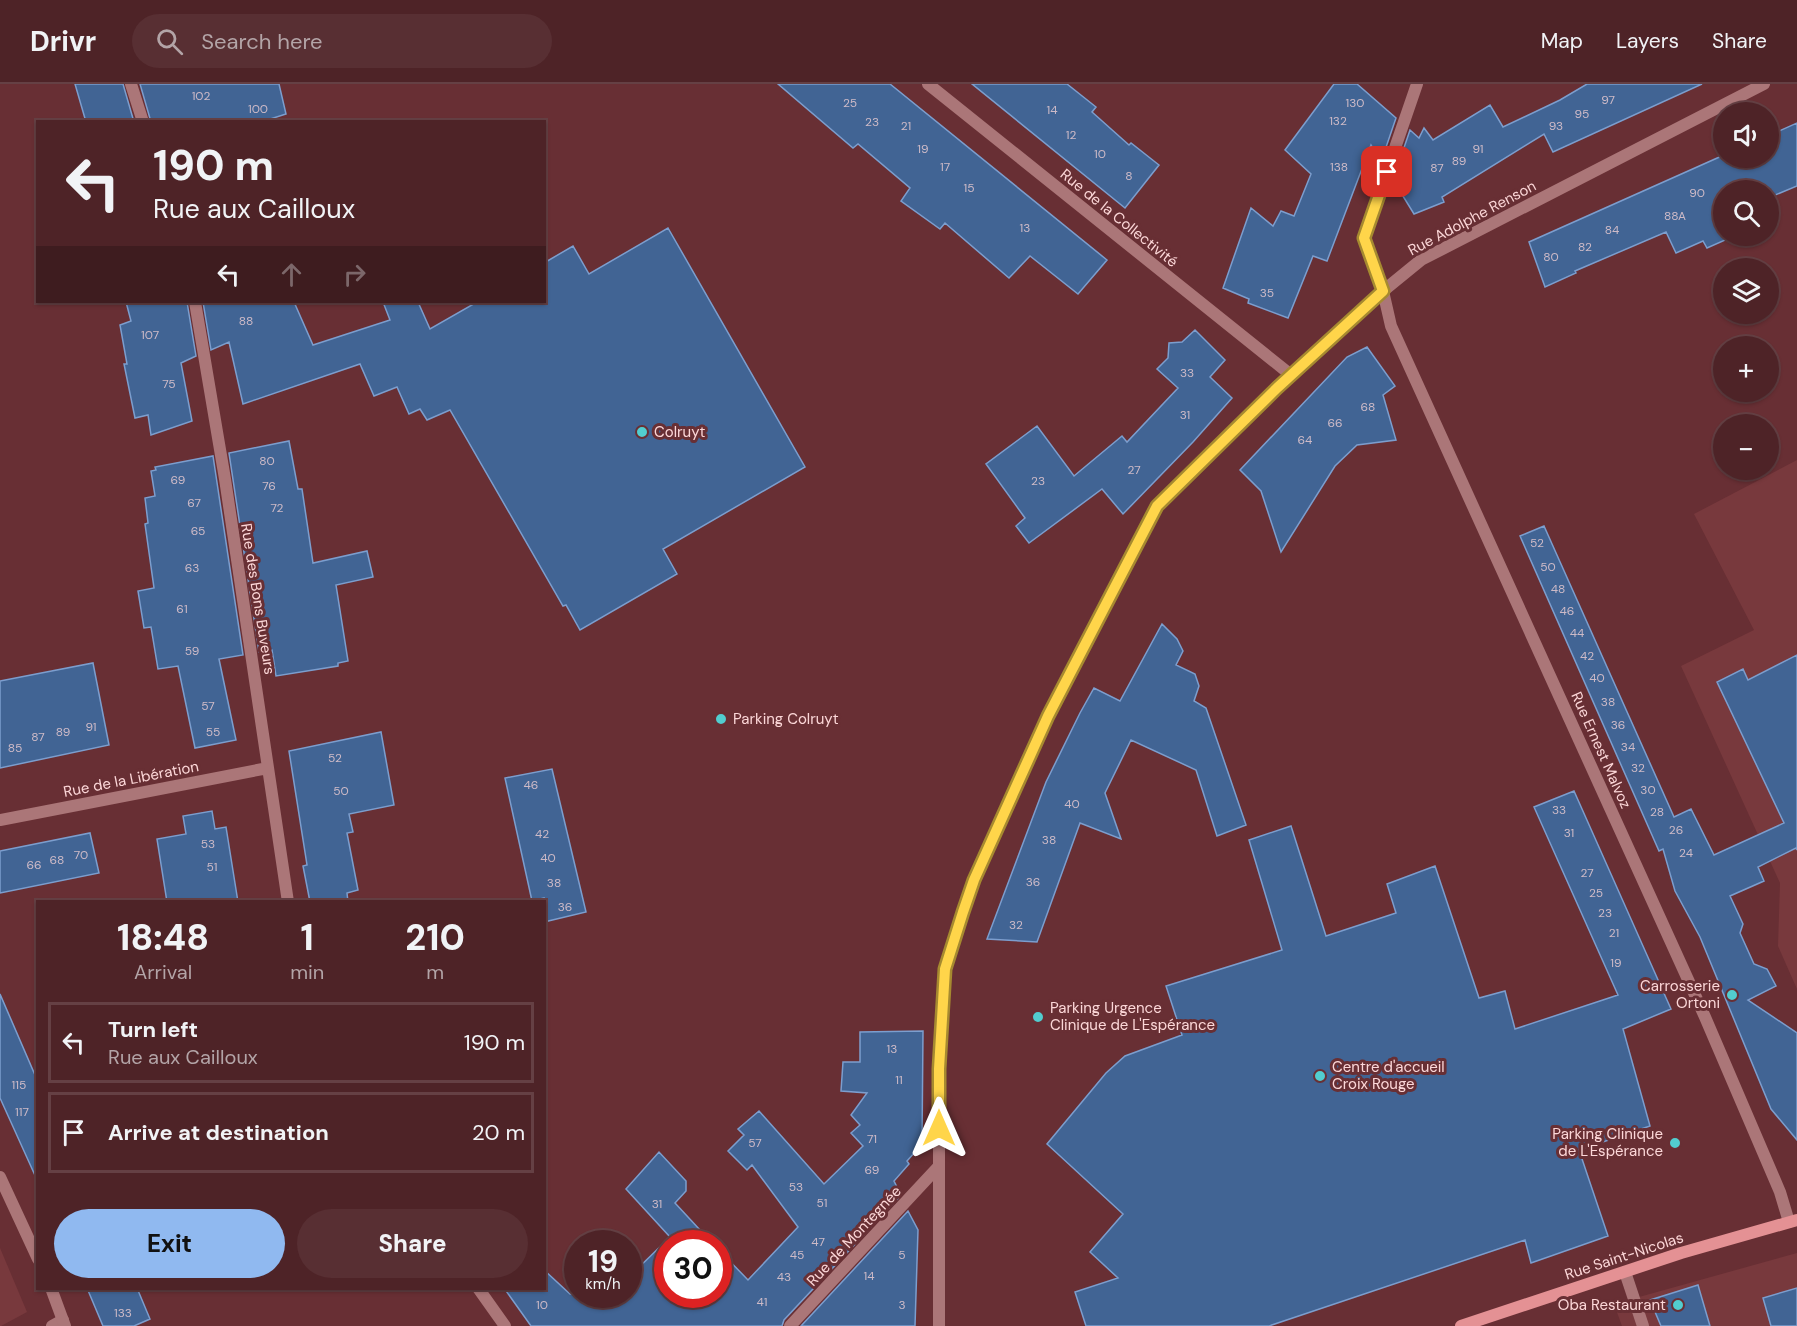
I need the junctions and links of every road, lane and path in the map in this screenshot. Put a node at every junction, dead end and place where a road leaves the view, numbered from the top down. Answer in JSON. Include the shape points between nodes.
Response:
{"nodes":[{"id":1,"x":131,"y":84,"type":"edge"},
{"id":2,"x":928,"y":84,"type":"edge"},
{"id":3,"x":1418,"y":84,"type":"edge"},
{"id":4,"x":1764,"y":84,"type":"edge"},
{"id":5,"x":141,"y":120,"type":"edge"},
{"id":6,"x":1383,"y":291,"type":"junction"},
{"id":7,"x":195,"y":303,"type":"edge"},
{"id":8,"x":1291,"y":375,"type":"junction"},
{"id":9,"x":268,"y":768,"type":"junction"},
{"id":10,"x":0,"y":820,"type":"edge"},
{"id":11,"x":288,"y":900,"type":"edge"},
{"id":12,"x":939,"y":1166,"type":"junction"},
{"id":13,"x":0,"y":1177,"type":"edge"},
{"id":14,"x":1793,"y":1221,"type":"edge"},
{"id":15,"x":36,"y":1255,"type":"edge"},
{"id":16,"x":1625,"y":1272,"type":"junction"},
{"id":17,"x":52,"y":1290,"type":"edge"},
{"id":18,"x":479,"y":1290,"type":"edge"},
{"id":19,"x":60,"y":1324,"type":"edge"},
{"id":20,"x":505,"y":1326,"type":"edge"},
{"id":21,"x":790,"y":1326,"type":"edge"},
{"id":22,"x":939,"y":1326,"type":"edge"},
{"id":23,"x":1461,"y":1326,"type":"edge"},
{"id":24,"x":1642,"y":1326,"type":"edge"}],
"edges":[{"from":1,"to":5,"type":"street"},
{"from":2,"to":8,"type":"street","name":"Rue de la Collectivité"},
{"from":3,"to":6,"type":"street","name":"Rue Ernest Malvoz","via":[[1364,238]]},
{"from":4,"to":6,"type":"street","name":"Rue Adolphe Renson","via":[[1421,260]]},
{"from":6,"to":8,"type":"street","name":"Rue Adolphe Renson"},
{"from":6,"to":14,"type":"street","name":"Rue Ernest Malvoz","via":[[1391,326],[1700,1006]]},
{"from":7,"to":9,"type":"street","name":"Rue des Bons Buveurs"},
{"from":8,"to":12,"type":"street","name":"Rue Adolphe Renson","via":[[1157,506],[1048,716],[974,880],[945,969]]},
{"from":9,"to":10,"type":"street","name":"Rue de la Libération"},
{"from":9,"to":11,"type":"street","name":"Rue des Bons Buveurs"},
{"from":12,"to":21,"type":"street","name":"Rue de Montegnée"},
{"from":12,"to":22,"type":"street","name":"Rue Adolphe Renson"},
{"from":13,"to":15,"type":"street"},
{"from":14,"to":16,"type":"street","name":"Rue Saint-Nicolas"},
{"from":16,"to":23,"type":"street","name":"Rue Saint-Nicolas"},
{"from":16,"to":24,"type":"street"},
{"from":17,"to":19,"type":"street"},
{"from":18,"to":20,"type":"street"}]}
